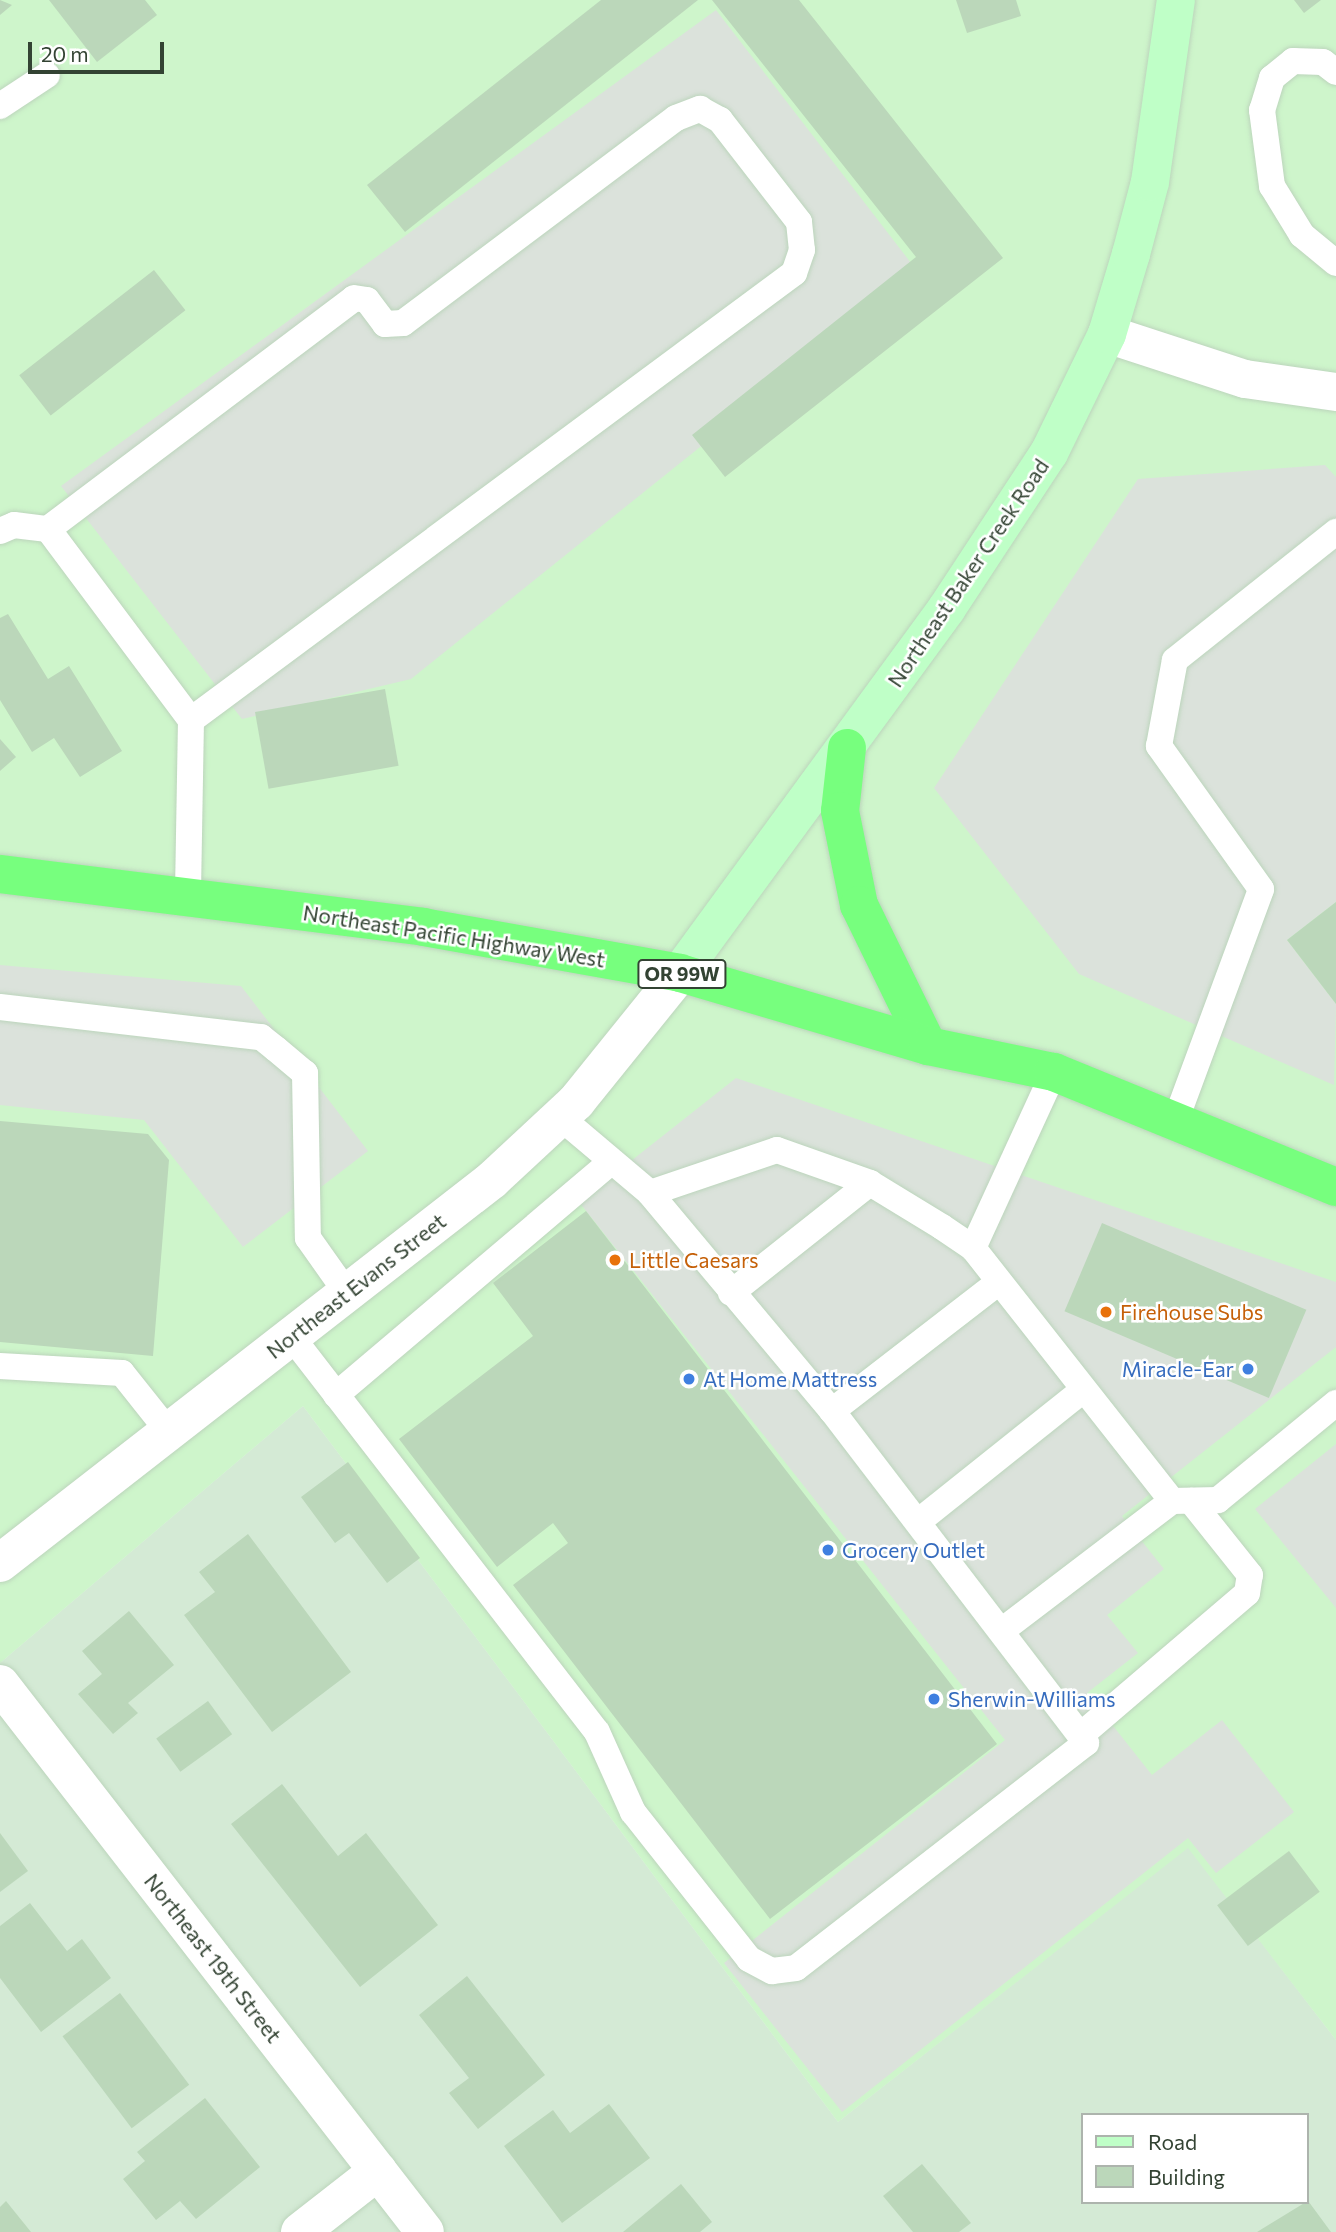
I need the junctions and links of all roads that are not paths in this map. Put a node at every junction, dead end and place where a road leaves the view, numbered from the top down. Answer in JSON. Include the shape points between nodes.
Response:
{"nodes":[{"id":1,"x":1176,"y":0,"type":"edge"},
{"id":2,"x":1336,"y":72,"type":"edge"},
{"id":3,"x":47,"y":75,"type":"dead end"},
{"id":4,"x":0,"y":106,"type":"edge"},
{"id":5,"x":1336,"y":263,"type":"edge"},
{"id":6,"x":1107,"y":334,"type":"junction"},
{"id":7,"x":1336,"y":392,"type":"edge"},
{"id":8,"x":48,"y":529,"type":"junction"},
{"id":9,"x":0,"y":531,"type":"edge"},
{"id":10,"x":1336,"y":532,"type":"edge"},
{"id":11,"x":191,"y":720,"type":"junction"},
{"id":12,"x":846,"y":748,"type":"junction"},
{"id":13,"x":0,"y":874,"type":"edge"},
{"id":14,"x":188,"y":896,"type":"junction"},
{"id":15,"x":680,"y":973,"type":"junction"},
{"id":16,"x":0,"y":1007,"type":"edge"},
{"id":17,"x":928,"y":1046,"type":"junction"},
{"id":18,"x":1054,"y":1072,"type":"junction"},
{"id":19,"x":560,"y":1117,"type":"junction"},
{"id":20,"x":1175,"y":1122,"type":"junction"},
{"id":21,"x":611,"y":1162,"type":"junction"},
{"id":22,"x":870,"y":1183,"type":"junction"},
{"id":23,"x":1336,"y":1187,"type":"edge"},
{"id":24,"x":650,"y":1193,"type":"junction"},
{"id":25,"x":973,"y":1248,"type":"junction"},
{"id":26,"x":999,"y":1282,"type":"junction"},
{"id":27,"x":346,"y":1293,"type":"junction"},
{"id":28,"x":731,"y":1293,"type":"junction"},
{"id":29,"x":291,"y":1336,"type":"junction"},
{"id":30,"x":0,"y":1366,"type":"edge"},
{"id":31,"x":1082,"y":1391,"type":"junction"},
{"id":32,"x":336,"y":1395,"type":"junction"},
{"id":33,"x":1336,"y":1403,"type":"edge"},
{"id":34,"x":832,"y":1411,"type":"junction"},
{"id":35,"x":169,"y":1432,"type":"junction"},
{"id":36,"x":1182,"y":1501,"type":"junction"},
{"id":37,"x":919,"y":1521,"type":"junction"},
{"id":38,"x":0,"y":1563,"type":"edge"},
{"id":39,"x":1004,"y":1629,"type":"junction"},
{"id":40,"x":0,"y":1684,"type":"edge"},
{"id":41,"x":1081,"y":1735,"type":"junction"},
{"id":42,"x":378,"y":2171,"type":"junction"},
{"id":43,"x":300,"y":2232,"type":"edge"},
{"id":44,"x":425,"y":2232,"type":"edge"}],
"edges":[{"from":1,"to":6,"type":"main road","name":"Northeast Baker Creek Road","via":[[1150,182]]},
{"from":2,"to":5,"type":"lane","via":[[1323,62],[1293,61],[1272,78],[1262,110],[1272,186],[1302,235]]},
{"from":3,"to":4,"type":"lane"},
{"from":6,"to":7,"type":"street","via":[[1245,379]]},
{"from":6,"to":12,"type":"main road","name":"Northeast Baker Creek Road","via":[[1049,453],[1004,527]]},
{"from":8,"to":9,"type":"lane","via":[[13,525]]},
{"from":8,"to":11,"type":"lane"},
{"from":8,"to":11,"type":"lane","via":[[355,298],[367,300],[385,324],[402,323],[676,118],[700,109],[720,120],[799,222],[802,250],[794,272]]},
{"from":10,"to":20,"type":"lane","via":[[1174,660],[1159,746],[1261,889]]},
{"from":11,"to":14,"type":"lane"},
{"from":12,"to":15,"type":"main road","name":"Northeast Baker Creek Road"},
{"from":12,"to":17,"type":"highway","via":[[840,811],[859,905]]},
{"from":13,"to":14,"type":"highway","name":"Northeast Pacific Highway West","number":"OR 99W"},
{"from":14,"to":15,"type":"highway","name":"Northeast Pacific Highway West","number":"OR 99W","via":[[423,927]]},
{"from":15,"to":17,"type":"highway","name":"Northeast Pacific Highway West","number":"OR 99W"},
{"from":15,"to":19,"type":"street","name":"Northeast Evans Street"},
{"from":16,"to":27,"type":"lane","via":[[261,1037],[276,1048],[305,1073],[308,1238]]},
{"from":17,"to":18,"type":"highway","name":"Northeast Pacific Highway West","number":"OR 99W"},
{"from":18,"to":20,"type":"highway","name":"Northeast Pacific Highway West","number":"OR 99W"},
{"from":18,"to":25,"type":"lane"},
{"from":19,"to":21,"type":"lane"},
{"from":19,"to":27,"type":"street","name":"Northeast Evans Street","via":[[492,1180]]},
{"from":20,"to":23,"type":"highway","name":"Northeast Pacific Highway West","number":"OR 99W"},
{"from":21,"to":24,"type":"lane"},
{"from":21,"to":32,"type":"lane"},
{"from":22,"to":24,"type":"lane","via":[[777,1150]]},
{"from":22,"to":25,"type":"lane"},
{"from":22,"to":28,"type":"lane"},
{"from":24,"to":28,"type":"lane"},
{"from":25,"to":26,"type":"lane"},
{"from":26,"to":31,"type":"lane"},
{"from":26,"to":34,"type":"lane"},
{"from":27,"to":29,"type":"street","name":"Northeast Evans Street"},
{"from":28,"to":34,"type":"lane"},
{"from":29,"to":32,"type":"lane"},
{"from":29,"to":35,"type":"street","name":"Northeast Evans Street"},
{"from":30,"to":35,"type":"lane","via":[[121,1373]]},
{"from":31,"to":36,"type":"lane"},
{"from":31,"to":37,"type":"lane"},
{"from":32,"to":41,"type":"lane","via":[[597,1732],[633,1812],[749,1959],[772,1971],[807,1959],[1086,1743]]},
{"from":33,"to":36,"type":"lane","via":[[1218,1500]]},
{"from":34,"to":37,"type":"lane"},
{"from":35,"to":38,"type":"street","name":"Northeast Evans Street"},
{"from":36,"to":39,"type":"lane"},
{"from":36,"to":41,"type":"lane","via":[[1250,1575],[1247,1593]]},
{"from":37,"to":39,"type":"lane"},
{"from":39,"to":41,"type":"lane"},
{"from":40,"to":42,"type":"street","name":"Northeast 19th Street"},
{"from":42,"to":43,"type":"street"},
{"from":42,"to":44,"type":"street","name":"Northeast 19th Street"}]}
